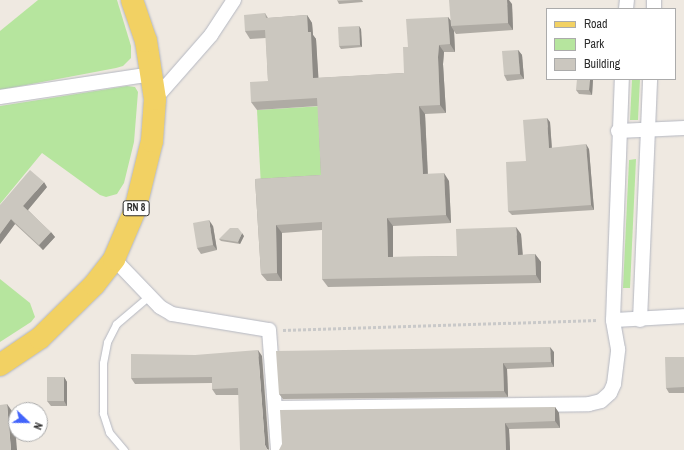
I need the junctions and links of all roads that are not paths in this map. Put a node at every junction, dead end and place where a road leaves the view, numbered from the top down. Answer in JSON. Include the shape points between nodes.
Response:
{"nodes":[{"id":1,"x":132,"y":0,"type":"edge"},
{"id":2,"x":234,"y":0,"type":"edge"},
{"id":3,"x":152,"y":74,"type":"junction"},
{"id":4,"x":622,"y":80,"type":"edge"},
{"id":5,"x":650,"y":80,"type":"edge"},
{"id":6,"x":0,"y":97,"type":"edge"},
{"id":7,"x":155,"y":99,"type":"junction"},
{"id":8,"x":684,"y":128,"type":"edge"},
{"id":9,"x":618,"y":131,"type":"junction"},
{"id":10,"x":647,"y":131,"type":"junction"},
{"id":11,"x":114,"y":259,"type":"junction"},
{"id":12,"x":149,"y":296,"type":"junction"},
{"id":13,"x":684,"y":316,"type":"edge"},
{"id":14,"x":613,"y":320,"type":"junction"},
{"id":15,"x":640,"y":320,"type":"junction"},
{"id":16,"x":0,"y":365,"type":"edge"},
{"id":17,"x":275,"y":408,"type":"junction"},
{"id":18,"x":124,"y":450,"type":"edge"},
{"id":19,"x":278,"y":450,"type":"edge"}],
"edges":[{"from":1,"to":3,"type":"main road","number":"RN 8","via":[[146,41]]},
{"from":2,"to":7,"type":"street","via":[[211,35]]},
{"from":3,"to":6,"type":"street"},
{"from":3,"to":7,"type":"main road","number":"RN 8"},
{"from":4,"to":9,"type":"street"},
{"from":5,"to":10,"type":"street"},
{"from":7,"to":11,"type":"main road","number":"RN 8","via":[[152,141],[145,175],[126,236]]},
{"from":8,"to":10,"type":"street"},
{"from":9,"to":10,"type":"street"},
{"from":9,"to":14,"type":"street"},
{"from":10,"to":15,"type":"street"},
{"from":11,"to":12,"type":"street"},
{"from":11,"to":16,"type":"main road","number":"RN 8","via":[[69,312],[40,338]]},
{"from":12,"to":17,"type":"street","via":[[160,307],[184,317],[269,330]]},
{"from":12,"to":18,"type":"lane","via":[[116,324],[107,342],[103,363],[103,413],[109,432]]},
{"from":13,"to":15,"type":"street"},
{"from":14,"to":15,"type":"street"},
{"from":14,"to":17,"type":"street","via":[[618,349],[614,384],[602,401],[589,404]]},
{"from":17,"to":19,"type":"street"}]}
